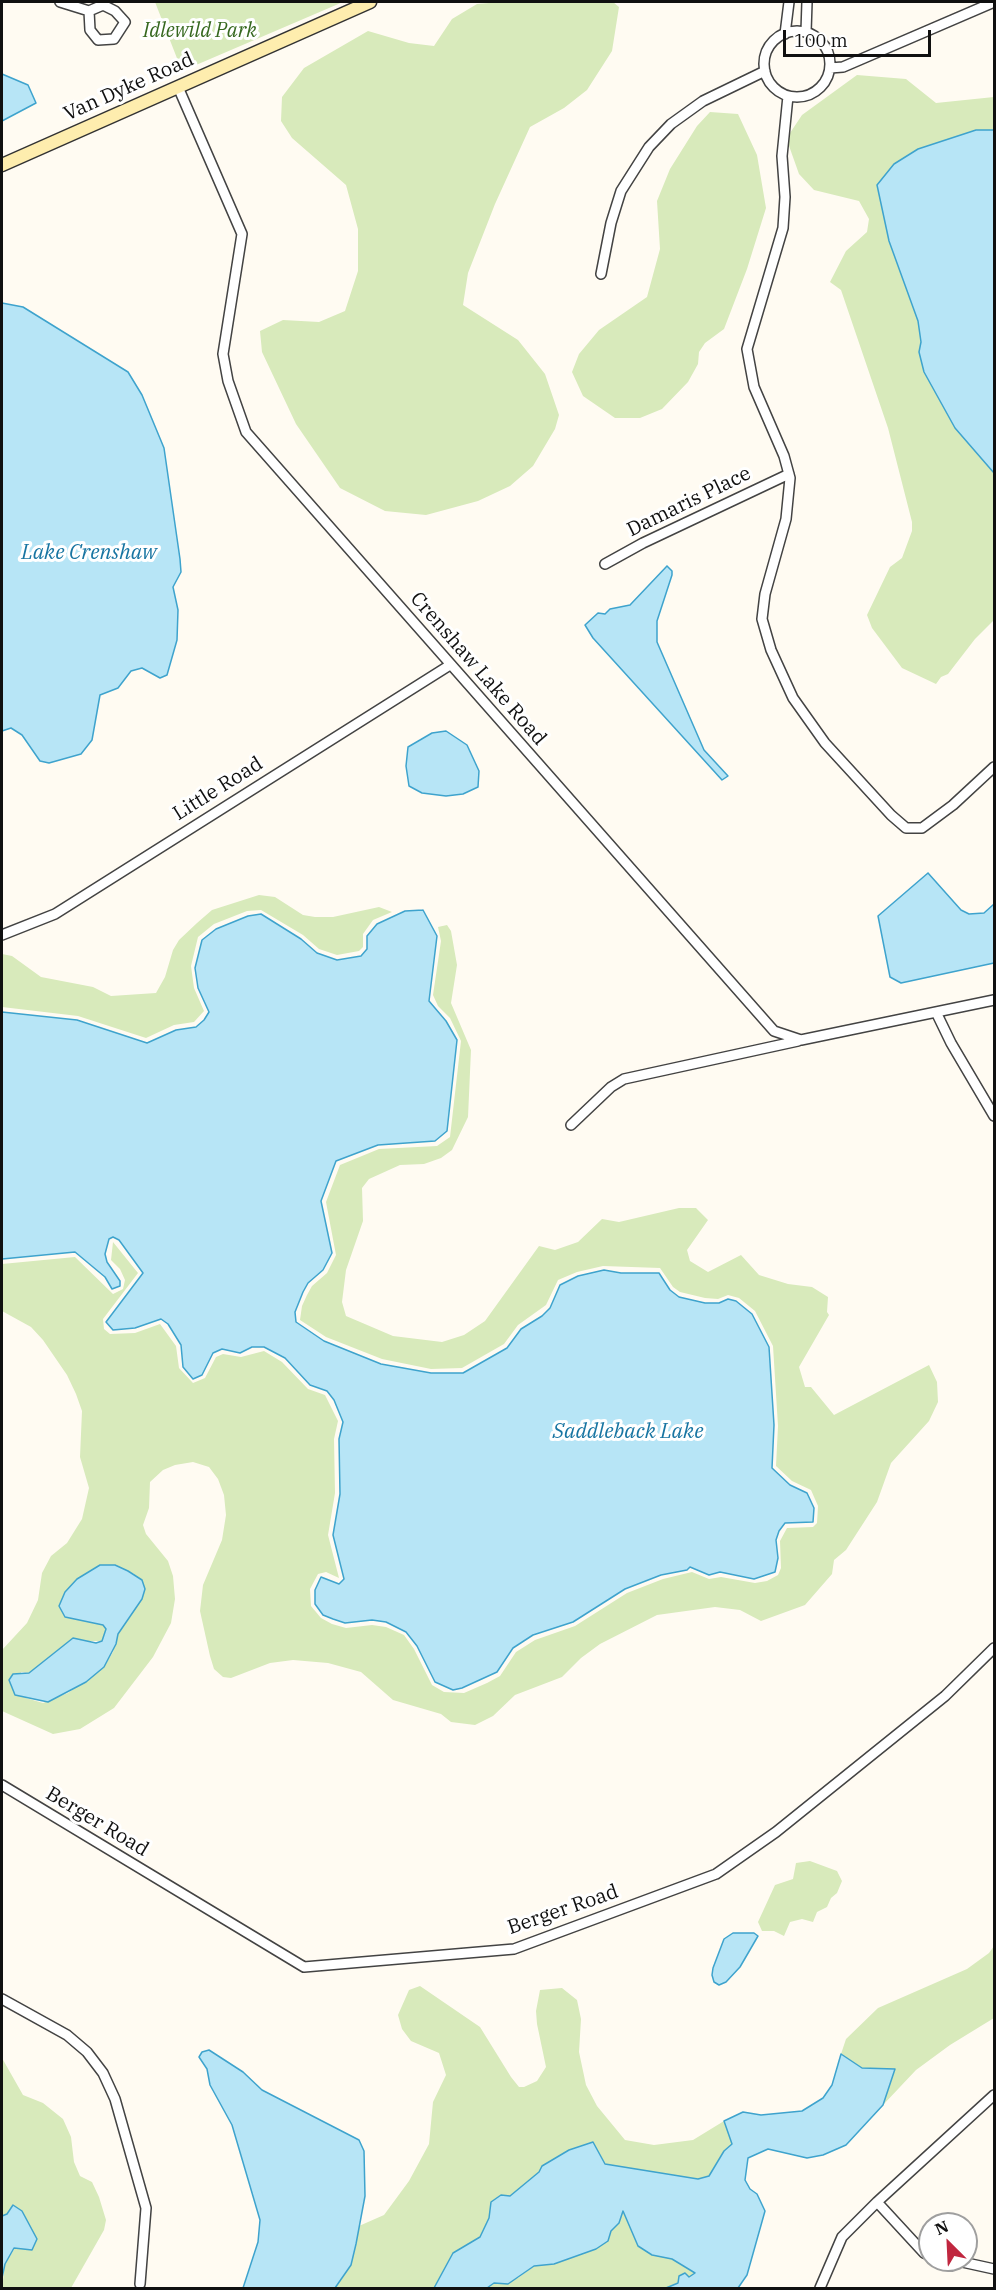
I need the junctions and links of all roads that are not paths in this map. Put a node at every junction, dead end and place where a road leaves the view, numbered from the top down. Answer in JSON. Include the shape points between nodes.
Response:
{"nodes":[{"id":1,"x":60,"y":2,"type":"edge"},
{"id":2,"x":370,"y":2,"type":"edge"},
{"id":3,"x":789,"y":2,"type":"edge"},
{"id":4,"x":807,"y":2,"type":"edge"},
{"id":5,"x":994,"y":2,"type":"edge"},
{"id":6,"x":89,"y":11,"type":"dead end"},
{"id":7,"x":806,"y":32,"type":"junction"},
{"id":8,"x":785,"y":34,"type":"junction"},
{"id":9,"x":830,"y":68,"type":"junction"},
{"id":10,"x":765,"y":71,"type":"junction"},
{"id":11,"x":178,"y":87,"type":"junction"},
{"id":12,"x":788,"y":96,"type":"junction"},
{"id":13,"x":2,"y":165,"type":"edge"},
{"id":14,"x":601,"y":274,"type":"dead end"},
{"id":15,"x":789,"y":474,"type":"junction"},
{"id":16,"x":605,"y":564,"type":"dead end"},
{"id":17,"x":450,"y":665,"type":"junction"},
{"id":18,"x":994,"y":767,"type":"edge"},
{"id":19,"x":2,"y":935,"type":"edge"},
{"id":20,"x":994,"y":1000,"type":"edge"},
{"id":21,"x":936,"y":1012,"type":"junction"},
{"id":22,"x":801,"y":1040,"type":"junction"},
{"id":23,"x":994,"y":1116,"type":"edge"},
{"id":24,"x":572,"y":1125,"type":"dead end"},
{"id":25,"x":994,"y":1648,"type":"edge"},
{"id":26,"x":2,"y":1785,"type":"edge"},
{"id":27,"x":2,"y":1999,"type":"edge"},
{"id":28,"x":994,"y":2096,"type":"edge"},
{"id":29,"x":877,"y":2202,"type":"junction"},
{"id":30,"x":918,"y":2246,"type":"edge"},
{"id":31,"x":978,"y":2266,"type":"edge"},
{"id":32,"x":994,"y":2270,"type":"edge"},
{"id":33,"x":140,"y":2284,"type":"dead end"},
{"id":34,"x":820,"y":2289,"type":"edge"}],
"edges":[{"from":1,"to":6,"type":"street"},
{"from":2,"to":11,"type":"street","name":"Van Dyke Road"},
{"from":3,"to":8,"type":"street"},
{"from":4,"to":7,"type":"street"},
{"from":5,"to":9,"type":"street","via":[[843,67]]},
{"from":7,"to":8,"type":"street"},
{"from":7,"to":9,"type":"street","via":[[827,49]]},
{"from":8,"to":10,"type":"street","via":[[771,45]]},
{"from":9,"to":12,"type":"street","via":[[820,88],[799,97]]},
{"from":10,"to":12,"type":"street","via":[[773,86]]},
{"from":10,"to":14,"type":"street","via":[[703,101],[671,123],[649,147],[621,191]]},
{"from":11,"to":13,"type":"street","name":"Van Dyke Road"},
{"from":11,"to":17,"type":"street","name":"Crenshaw Lake Road","via":[[242,234],[223,354],[246,432]]},
{"from":12,"to":15,"type":"street","via":[[782,156],[783,228],[747,349],[754,387]]},
{"from":15,"to":16,"type":"street","name":"Damaris Place"},
{"from":15,"to":18,"type":"street","via":[[786,519],[762,619],[793,698],[825,743],[906,828],[922,828]]},
{"from":17,"to":19,"type":"street","name":"Little Road","via":[[55,914]]},
{"from":17,"to":22,"type":"street","name":"Crenshaw Lake Road","via":[[774,1031]]},
{"from":20,"to":21,"type":"street"},
{"from":21,"to":22,"type":"street"},
{"from":21,"to":23,"type":"street"},
{"from":22,"to":24,"type":"street","via":[[624,1079]]},
{"from":25,"to":26,"type":"street","name":"Berger Road","via":[[936,1702],[776,1832],[716,1874],[514,1949],[304,1967]]},
{"from":27,"to":33,"type":"street","via":[[67,2035],[87,2052],[107,2082],[146,2208]]},
{"from":28,"to":29,"type":"street"},
{"from":29,"to":30,"type":"street"},
{"from":29,"to":34,"type":"street","via":[[842,2237]]},
{"from":31,"to":32,"type":"street"}]}
